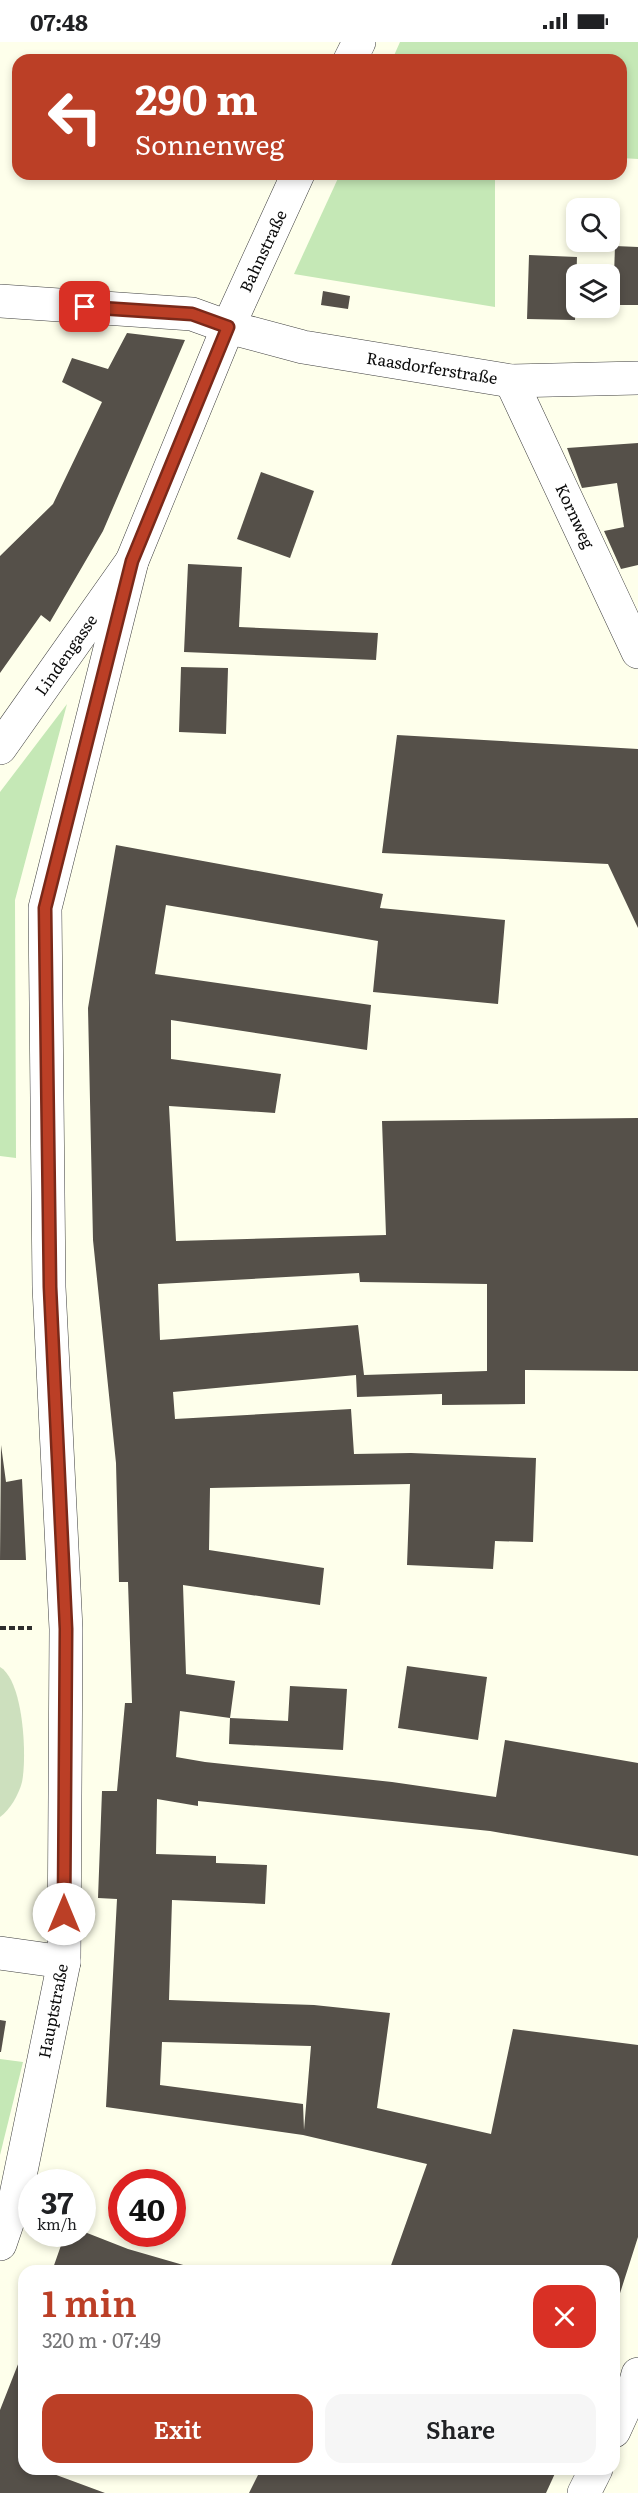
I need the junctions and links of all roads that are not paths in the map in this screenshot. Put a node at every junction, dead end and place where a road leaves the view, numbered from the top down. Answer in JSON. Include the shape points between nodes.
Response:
{"nodes":[{"id":1,"x":295,"y":180,"type":"edge"},
{"id":2,"x":0,"y":301,"type":"edge"},
{"id":3,"x":228,"y":327,"type":"junction"},
{"id":4,"x":638,"y":378,"type":"edge"},
{"id":5,"x":511,"y":381,"type":"junction"},
{"id":6,"x":132,"y":561,"type":"junction"},
{"id":7,"x":638,"y":652,"type":"edge"},
{"id":8,"x":0,"y":748,"type":"edge"},
{"id":9,"x":0,"y":1953,"type":"edge"},
{"id":10,"x":64,"y":1962,"type":"junction"},
{"id":11,"x":0,"y":2244,"type":"edge"},
{"id":12,"x":638,"y":2374,"type":"edge"},
{"id":13,"x":620,"y":2418,"type":"edge"},
{"id":14,"x":593,"y":2475,"type":"edge"},
{"id":15,"x":584,"y":2493,"type":"edge"}],
"edges":[{"from":1,"to":3,"type":"street","name":"Bahnstraße"},
{"from":2,"to":3,"type":"street","name":"Raasdorferstraße","via":[[192,314]]},
{"from":3,"to":5,"type":"street","name":"Raasdorferstraße","via":[[303,347]]},
{"from":3,"to":6,"type":"street","name":"Hauptstraße"},
{"from":4,"to":5,"type":"street","name":"Raasdorferstraße"},
{"from":5,"to":7,"type":"street","name":"Kornweg"},
{"from":6,"to":8,"type":"street","name":"Lindengasse"},
{"from":6,"to":10,"type":"street","name":"Hauptstraße","via":[[45,908],[50,1287],[66,1629]]},
{"from":9,"to":10,"type":"street"},
{"from":10,"to":11,"type":"street","name":"Hauptstraße","via":[[15,2200]]},
{"from":12,"to":13,"type":"street"},
{"from":14,"to":15,"type":"street"}]}
